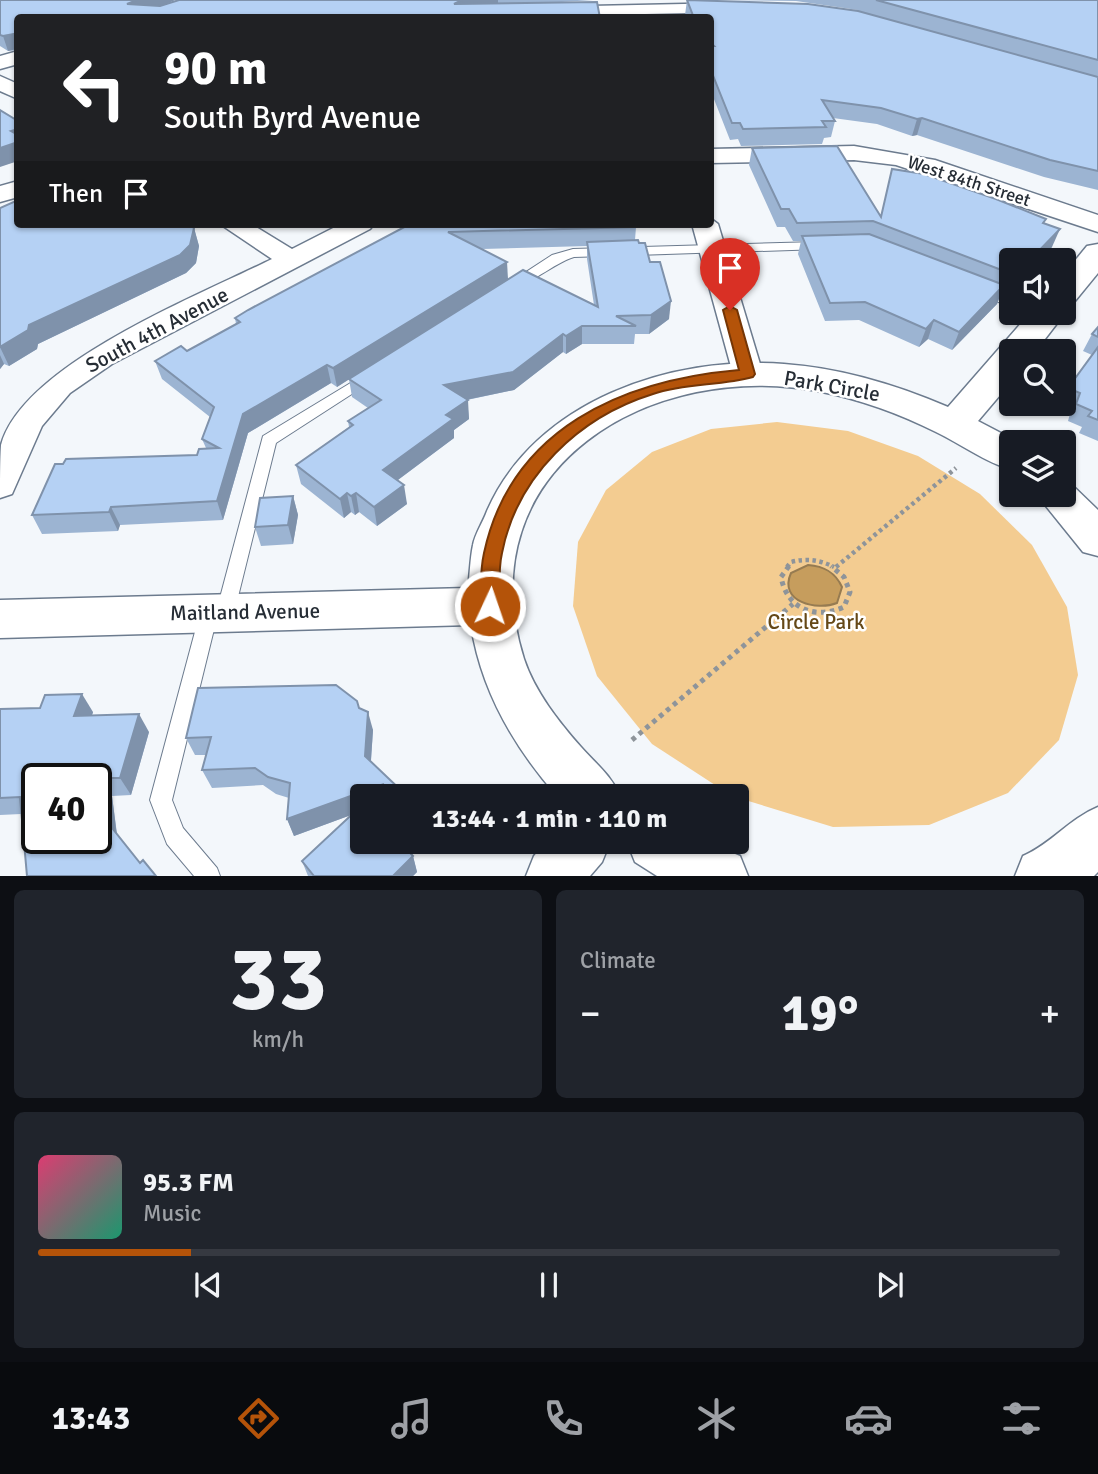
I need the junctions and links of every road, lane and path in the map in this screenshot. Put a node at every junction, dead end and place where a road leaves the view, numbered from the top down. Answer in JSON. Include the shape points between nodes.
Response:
{"nodes":[{"id":1,"x":752,"y":8,"type":"edge"},
{"id":2,"x":637,"y":9,"type":"edge"},
{"id":3,"x":488,"y":14,"type":"edge"},
{"id":4,"x":714,"y":156,"type":"edge"},
{"id":5,"x":1098,"y":224,"type":"edge"},
{"id":6,"x":239,"y":228,"type":"edge"},
{"id":7,"x":353,"y":228,"type":"edge"},
{"id":8,"x":709,"y":236,"type":"edge"},
{"id":9,"x":838,"y":245,"type":"edge"},
{"id":10,"x":1098,"y":253,"type":"edge"},
{"id":11,"x":291,"y":260,"type":"junction"},
{"id":12,"x":1076,"y":278,"type":"edge"},
{"id":13,"x":974,"y":287,"type":"edge"},
{"id":14,"x":499,"y":295,"type":"edge"},
{"id":15,"x":999,"y":298,"type":"edge"},
{"id":16,"x":384,"y":367,"type":"edge"},
{"id":17,"x":999,"y":373,"type":"edge"},
{"id":18,"x":748,"y":374,"type":"junction"},
{"id":19,"x":956,"y":424,"type":"junction"},
{"id":20,"x":999,"y":449,"type":"edge"},
{"id":21,"x":956,"y":468,"type":"dead end"},
{"id":22,"x":0,"y":485,"type":"edge"},
{"id":23,"x":836,"y":568,"type":"junction"},
{"id":24,"x":793,"y":604,"type":"junction"},
{"id":25,"x":490,"y":606,"type":"junction"},
{"id":26,"x":217,"y":613,"type":"junction"},
{"id":27,"x":0,"y":619,"type":"edge"},
{"id":28,"x":632,"y":740,"type":"dead end"},
{"id":29,"x":581,"y":784,"type":"edge"},
{"id":30,"x":1098,"y":834,"type":"edge"},
{"id":31,"x":572,"y":854,"type":"edge"},
{"id":32,"x":674,"y":854,"type":"edge"},
{"id":33,"x":209,"y":876,"type":"edge"},
{"id":34,"x":554,"y":876,"type":"edge"},
{"id":35,"x":720,"y":876,"type":"edge"},
{"id":36,"x":1043,"y":876,"type":"edge"}],
"edges":[{"from":1,"to":2,"type":"street"},
{"from":2,"to":3,"type":"street"},
{"from":4,"to":5,"type":"street","name":"West 84th Street","via":[[854,153],[896,158]]},
{"from":6,"to":11,"type":"street"},
{"from":7,"to":11,"type":"street","name":"South 4th Avenue"},
{"from":8,"to":9,"type":"lane"},
{"from":8,"to":14,"type":"lane","via":[[573,253],[556,258]]},
{"from":8,"to":18,"type":"street"},
{"from":10,"to":12,"type":"street"},
{"from":11,"to":22,"type":"street","name":"South 4th Avenue","via":[[101,357],[59,386],[27,422]]},
{"from":13,"to":15,"type":"lane"},
{"from":16,"to":26,"type":"lane","via":[[269,440]]},
{"from":17,"to":19,"type":"street"},
{"from":18,"to":19,"type":"street","name":"Park Circle","via":[[813,378],[881,393]]},
{"from":18,"to":25,"type":"street","name":"Park Circle","via":[[648,390],[603,409],[564,435],[531,468],[507,508],[492,554]]},
{"from":19,"to":20,"type":"street","name":"Park Circle"},
{"from":21,"to":23,"type":"path"},
{"from":23,"to":24,"type":"path","via":[[813,559],[792,562],[781,577],[785,596]]},
{"from":23,"to":24,"type":"path","via":[[850,592],[844,607],[826,614]]},
{"from":24,"to":28,"type":"path"},
{"from":25,"to":26,"type":"street","name":"Maitland Avenue"},
{"from":25,"to":29,"type":"street","name":"Park Circle","via":[[500,657],[523,710],[559,762]]},
{"from":26,"to":27,"type":"street","name":"Maitland Avenue"},
{"from":26,"to":33,"type":"lane","via":[[161,800],[176,836]]},
{"from":30,"to":36,"type":"street","via":[[1061,868]]},
{"from":31,"to":34,"type":"street"},
{"from":32,"to":35,"type":"street"}]}
